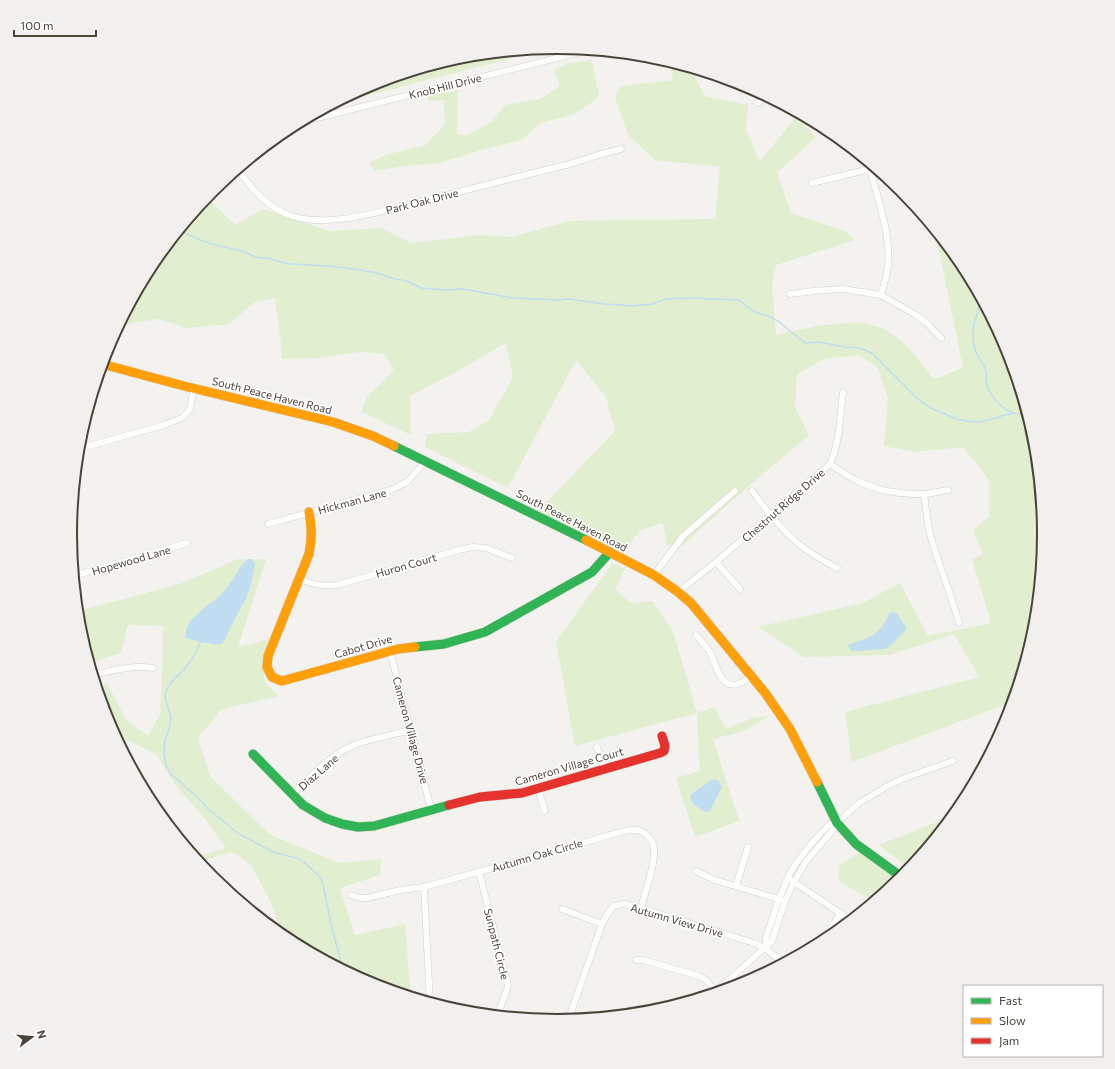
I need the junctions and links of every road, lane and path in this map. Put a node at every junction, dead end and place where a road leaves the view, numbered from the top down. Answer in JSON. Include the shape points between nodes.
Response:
{"nodes":[{"id":1,"x":571,"y":54,"type":"edge"},
{"id":2,"x":762,"y":100,"type":"edge"},
{"id":3,"x":758,"y":103,"type":"dead end"},
{"id":4,"x":317,"y":118,"type":"edge"},
{"id":5,"x":621,"y":150,"type":"dead end"},
{"id":6,"x":866,"y":166,"type":"edge"},
{"id":7,"x":870,"y":170,"type":"edge"},
{"id":8,"x":241,"y":173,"type":"edge"},
{"id":9,"x":812,"y":182,"type":"dead end"},
{"id":10,"x":790,"y":294,"type":"dead end"},
{"id":11,"x":881,"y":295,"type":"junction"},
{"id":12,"x":941,"y":338,"type":"dead end"},
{"id":13,"x":108,"y":366,"type":"edge"},
{"id":14,"x":194,"y":388,"type":"junction"},
{"id":15,"x":843,"y":392,"type":"dead end"},
{"id":16,"x":85,"y":447,"type":"edge"},
{"id":17,"x":426,"y":461,"type":"junction"},
{"id":18,"x":830,"y":464,"type":"junction"},
{"id":19,"x":948,"y":490,"type":"dead end"},
{"id":20,"x":735,"y":491,"type":"dead end"},
{"id":21,"x":752,"y":491,"type":"dead end"},
{"id":22,"x":924,"y":494,"type":"junction"},
{"id":23,"x":310,"y":512,"type":"junction"},
{"id":24,"x":771,"y":515,"type":"junction"},
{"id":25,"x":268,"y":524,"type":"dead end"},
{"id":26,"x":187,"y":543,"type":"dead end"},
{"id":27,"x":610,"y":552,"type":"junction"},
{"id":28,"x":512,"y":558,"type":"dead end"},
{"id":29,"x":716,"y":562,"type":"junction"},
{"id":30,"x":837,"y":568,"type":"dead end"},
{"id":31,"x":79,"y":575,"type":"edge"},
{"id":32,"x":654,"y":575,"type":"junction"},
{"id":33,"x":298,"y":579,"type":"junction"},
{"id":34,"x":740,"y":589,"type":"dead end"},
{"id":35,"x":678,"y":592,"type":"junction"},
{"id":36,"x":959,"y":623,"type":"dead end"},
{"id":37,"x":696,"y":635,"type":"dead end"},
{"id":38,"x":390,"y":651,"type":"junction"},
{"id":39,"x":153,"y":668,"type":"dead end"},
{"id":40,"x":98,"y":674,"type":"edge"},
{"id":41,"x":752,"y":677,"type":"junction"},
{"id":42,"x":411,"y":730,"type":"junction"},
{"id":43,"x":662,"y":736,"type":"dead end"},
{"id":44,"x":598,"y":747,"type":"dead end"},
{"id":45,"x":253,"y":754,"type":"dead end"},
{"id":46,"x":953,"y":761,"type":"dead end"},
{"id":47,"x":604,"y":770,"type":"junction"},
{"id":48,"x":538,"y":789,"type":"junction"},
{"id":49,"x":293,"y":794,"type":"junction"},
{"id":50,"x":432,"y":809,"type":"junction"},
{"id":51,"x":545,"y":811,"type":"dead end"},
{"id":52,"x":837,"y":823,"type":"junction"},
{"id":53,"x":748,"y":847,"type":"dead end"},
{"id":54,"x":696,"y":871,"type":"dead end"},
{"id":55,"x":478,"y":872,"type":"junction"},
{"id":56,"x":898,"y":873,"type":"edge"},
{"id":57,"x":788,"y":878,"type":"junction"},
{"id":58,"x":794,"y":882,"type":"junction"},
{"id":59,"x":736,"y":886,"type":"junction"},
{"id":60,"x":424,"y":887,"type":"junction"},
{"id":61,"x":351,"y":895,"type":"dead end"},
{"id":62,"x":782,"y":900,"type":"junction"},
{"id":63,"x":641,"y":908,"type":"junction"},
{"id":64,"x":562,"y":909,"type":"dead end"},
{"id":65,"x":841,"y":913,"type":"junction"},
{"id":66,"x":848,"y":918,"type":"edge"},
{"id":67,"x":602,"y":924,"type":"junction"},
{"id":68,"x":829,"y":931,"type":"edge"},
{"id":69,"x":766,"y":948,"type":"junction"},
{"id":70,"x":636,"y":960,"type":"dead end"},
{"id":71,"x":780,"y":960,"type":"edge"},
{"id":72,"x":729,"y":980,"type":"joint"},
{"id":73,"x":722,"y":985,"type":"edge"},
{"id":74,"x":710,"y":990,"type":"edge"},
{"id":75,"x":430,"y":998,"type":"edge"},
{"id":76,"x":499,"y":1011,"type":"edge"},
{"id":77,"x":570,"y":1015,"type":"edge"}],
"edges":[{"from":1,"to":4,"type":"street","name":"Knob Hill Drive"},
{"from":2,"to":3,"type":"street"},
{"from":5,"to":8,"type":"street","name":"Park Oak Drive","via":[[373,213],[332,220],[312,220],[280,211],[256,192]]},
{"from":6,"to":9,"type":"street"},
{"from":7,"to":11,"type":"street","via":[[886,231],[888,250],[888,265]]},
{"from":10,"to":11,"type":"street","via":[[843,289]]},
{"from":11,"to":12,"type":"street","via":[[916,314]]},
{"from":13,"to":14,"type":"street","name":"South Peace Haven Road"},
{"from":14,"to":16,"type":"street","via":[[190,409],[182,418],[164,426]]},
{"from":14,"to":17,"type":"street","name":"South Peace Haven Road","via":[[333,422],[372,436]]},
{"from":15,"to":18,"type":"street","name":"Chestnut Ridge Drive","via":[[837,442]]},
{"from":17,"to":23,"type":"street","name":"Hickman Lane","via":[[407,482],[391,490]]},
{"from":17,"to":27,"type":"street","name":"South Peace Haven Road"},
{"from":18,"to":22,"type":"street","via":[[853,479],[872,487],[909,494]]},
{"from":18,"to":24,"type":"street","name":"Chestnut Ridge Drive"},
{"from":19,"to":22,"type":"street"},
{"from":20,"to":32,"type":"street","via":[[683,536]]},
{"from":21,"to":24,"type":"street"},
{"from":22,"to":36,"type":"street","via":[[930,535]]},
{"from":23,"to":25,"type":"street","name":"Hickman Lane"},
{"from":23,"to":33,"type":"street","name":"Cabot Drive","via":[[311,545]]},
{"from":24,"to":29,"type":"street","name":"Chestnut Ridge Drive"},
{"from":24,"to":30,"type":"street","via":[[799,545]]},
{"from":26,"to":31,"type":"street","name":"Hopewood Lane"},
{"from":27,"to":32,"type":"street","name":"South Peace Haven Road"},
{"from":27,"to":38,"type":"street","name":"Cabot Drive","via":[[592,572],[484,632],[444,644]]},
{"from":28,"to":33,"type":"street","name":"Huron Court","via":[[486,548],[473,548],[337,585],[321,586]]},
{"from":29,"to":34,"type":"street"},
{"from":29,"to":35,"type":"street","name":"Chestnut Ridge Drive"},
{"from":32,"to":35,"type":"street","name":"South Peace Haven Road"},
{"from":33,"to":38,"type":"street","name":"Cabot Drive","via":[[268,656],[268,667],[272,677],[282,681]]},
{"from":35,"to":41,"type":"street","name":"South Peace Haven Road","via":[[695,608]]},
{"from":37,"to":41,"type":"street","via":[[709,651],[724,682],[737,684]]},
{"from":38,"to":42,"type":"street","name":"Cameron Village Drive"},
{"from":39,"to":40,"type":"street","via":[[143,666]]},
{"from":41,"to":52,"type":"street","name":"South Peace Haven Road","via":[[790,729]]},
{"from":42,"to":49,"type":"street","name":"Diaz Lane","via":[[352,746],[322,766]]},
{"from":42,"to":50,"type":"street","name":"Cameron Village Drive"},
{"from":43,"to":47,"type":"street","name":"Cameron Village Court","via":[[664,751]]},
{"from":44,"to":47,"type":"street"},
{"from":45,"to":49,"type":"street","name":"Cameron Village Court"},
{"from":46,"to":52,"type":"street","via":[[891,784],[859,804]]},
{"from":47,"to":48,"type":"street","name":"Cameron Village Court"},
{"from":48,"to":50,"type":"street","name":"Cameron Village Court","via":[[508,795],[480,796]]},
{"from":48,"to":51,"type":"street"},
{"from":49,"to":50,"type":"street","name":"Cameron Village Court","via":[[303,805],[325,818],[358,827],[387,823]]},
{"from":52,"to":56,"type":"street","name":"South Peace Haven Road","via":[[856,844]]},
{"from":52,"to":57,"type":"street","via":[[829,825],[821,833],[795,865]]},
{"from":52,"to":58,"type":"street","via":[[807,860]]},
{"from":53,"to":59,"type":"street"},
{"from":54,"to":59,"type":"street"},
{"from":55,"to":60,"type":"street","name":"Autumn Oak Circle"},
{"from":55,"to":63,"type":"street","name":"Autumn Oak Circle","via":[[624,831],[643,832],[650,839],[654,850]]},
{"from":55,"to":76,"type":"street","name":"Sunpath Circle","via":[[508,985]]},
{"from":57,"to":58,"type":"street"},
{"from":57,"to":62,"type":"street"},
{"from":58,"to":62,"type":"street"},
{"from":58,"to":65,"type":"street"},
{"from":59,"to":62,"type":"street"},
{"from":60,"to":61,"type":"street","name":"Autumn Oak Circle","via":[[367,898]]},
{"from":60,"to":75,"type":"street"},
{"from":62,"to":69,"type":"street","via":[[772,941]]},
{"from":63,"to":67,"type":"street","name":"Autumn View Drive","via":[[624,904],[614,906]]},
{"from":63,"to":69,"type":"street","name":"Autumn View Drive"},
{"from":64,"to":67,"type":"street"},
{"from":65,"to":66,"type":"street"},
{"from":65,"to":68,"type":"street"},
{"from":67,"to":77,"type":"street","name":"Autumn View Drive"},
{"from":69,"to":71,"type":"street","name":"Autumn View Drive"},
{"from":69,"to":72,"type":"street"},
{"from":70,"to":74,"type":"street","via":[[699,976],[706,980]]},
{"from":72,"to":73,"type":"street"}]}
